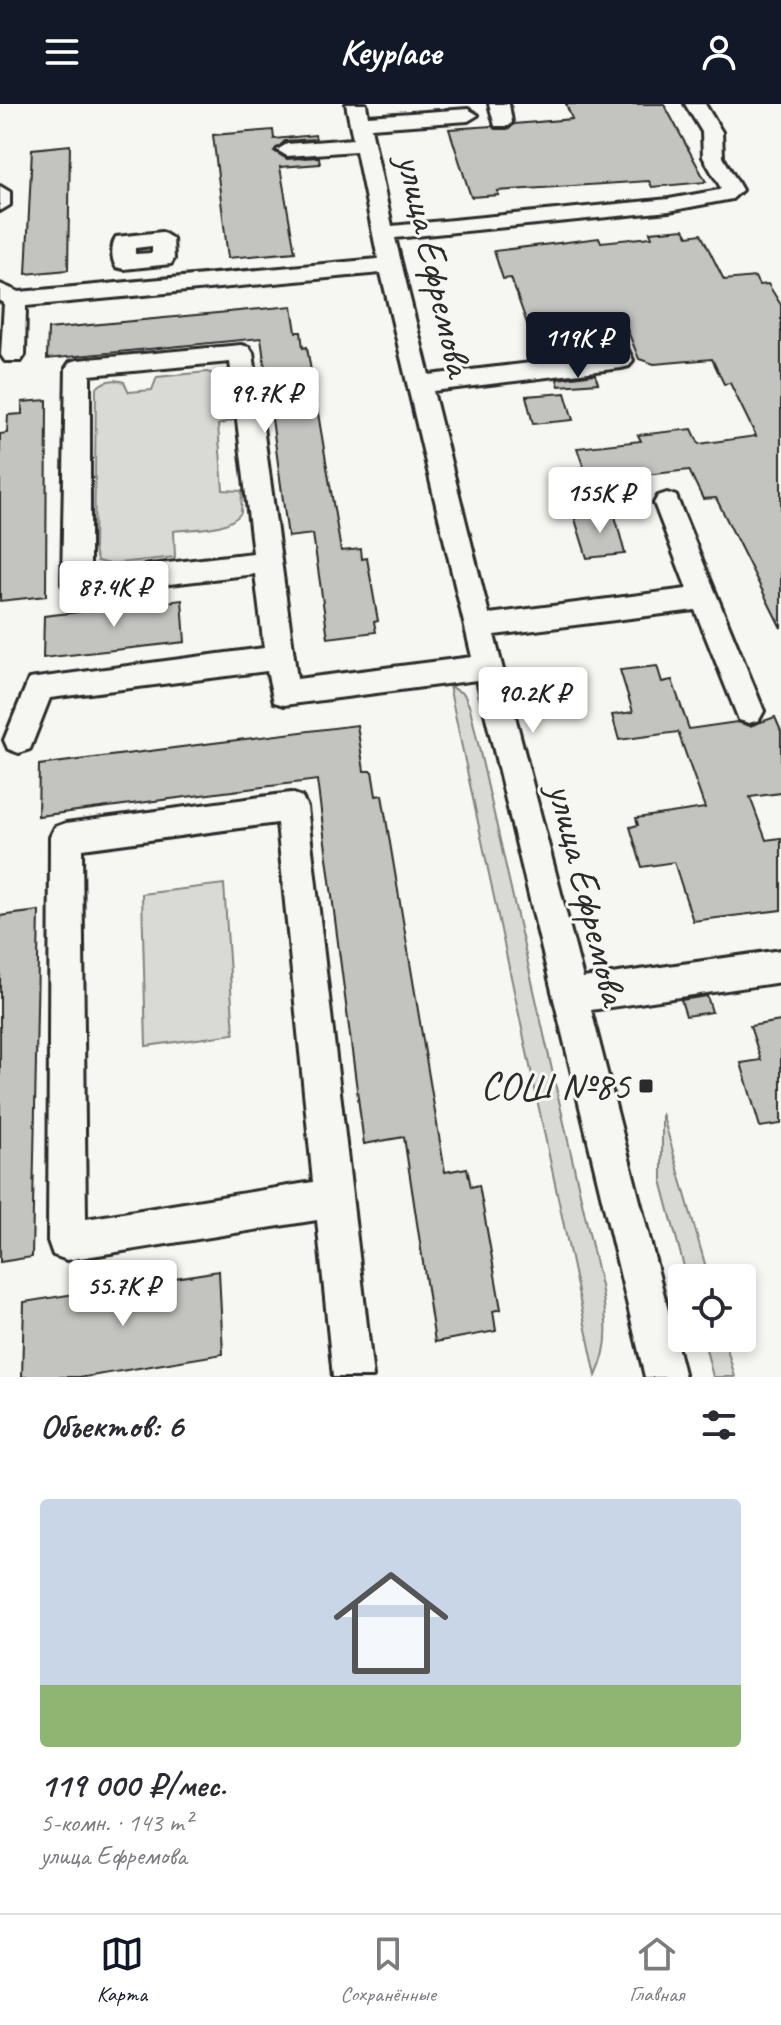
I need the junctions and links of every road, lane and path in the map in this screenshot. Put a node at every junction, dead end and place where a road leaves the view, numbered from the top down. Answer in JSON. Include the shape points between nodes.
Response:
{"nodes":[{"id":1,"x":695,"y":104,"type":"edge"},
{"id":2,"x":468,"y":115,"type":"dead end"},
{"id":3,"x":360,"y":124,"type":"edge"},
{"id":4,"x":287,"y":150,"type":"dead end"},
{"id":5,"x":0,"y":192,"type":"edge"},
{"id":6,"x":0,"y":205,"type":"edge"},
{"id":7,"x":383,"y":233,"type":"junction"},
{"id":8,"x":144,"y":261,"type":"dead end"},
{"id":9,"x":390,"y":265,"type":"junction"},
{"id":10,"x":145,"y":288,"type":"junction"},
{"id":11,"x":7,"y":295,"type":"edge"},
{"id":12,"x":609,"y":333,"type":"dead end"},
{"id":13,"x":13,"y":355,"type":"dead end"},
{"id":14,"x":419,"y":384,"type":"junction"},
{"id":15,"x":667,"y":503,"type":"dead end"},
{"id":16,"x":266,"y":562,"type":"junction"},
{"id":17,"x":705,"y":598,"type":"junction"},
{"id":18,"x":478,"y":626,"type":"junction"},
{"id":19,"x":280,"y":658,"type":"junction"},
{"id":20,"x":488,"y":667,"type":"junction"},
{"id":21,"x":749,"y":711,"type":"dead end"},
{"id":22,"x":19,"y":740,"type":"dead end"},
{"id":23,"x":781,"y":966,"type":"edge"},
{"id":24,"x":570,"y":996,"type":"junction"},
{"id":25,"x":334,"y":1198,"type":"junction"},
{"id":26,"x":353,"y":1377,"type":"edge"},
{"id":27,"x":665,"y":1377,"type":"edge"}],
"edges":[{"from":1,"to":7,"type":"street","via":[[712,132],[713,157],[732,190],[725,195],[669,205],[522,209]]},
{"from":2,"to":3,"type":"street"},
{"from":3,"to":4,"type":"street"},
{"from":3,"to":7,"type":"street","name":"улица Ефремова"},
{"from":5,"to":6,"type":"street"},
{"from":7,"to":9,"type":"street","name":"улица Ефремова"},
{"from":8,"to":10,"type":"street"},
{"from":9,"to":10,"type":"street"},
{"from":9,"to":14,"type":"street","name":"улица Ефремова"},
{"from":10,"to":11,"type":"street"},
{"from":11,"to":13,"type":"street"},
{"from":12,"to":14,"type":"street","via":[[621,360]]},
{"from":14,"to":18,"type":"street","name":"улица Ефремова"},
{"from":15,"to":17,"type":"street"},
{"from":16,"to":16,"type":"street","via":[[76,584],[78,368],[241,353]]},
{"from":16,"to":19,"type":"street"},
{"from":17,"to":18,"type":"street"},
{"from":17,"to":21,"type":"street"},
{"from":18,"to":20,"type":"street","name":"улица Ефремова"},
{"from":19,"to":20,"type":"street","via":[[284,693]]},
{"from":19,"to":22,"type":"street","via":[[39,687]]},
{"from":20,"to":24,"type":"street","name":"улица Ефремова"},
{"from":23,"to":24,"type":"street"},
{"from":24,"to":27,"type":"street","name":"улица Ефремова"},
{"from":25,"to":25,"type":"street","via":[[291,807],[66,837],[67,1241]]},
{"from":25,"to":26,"type":"street"}]}
